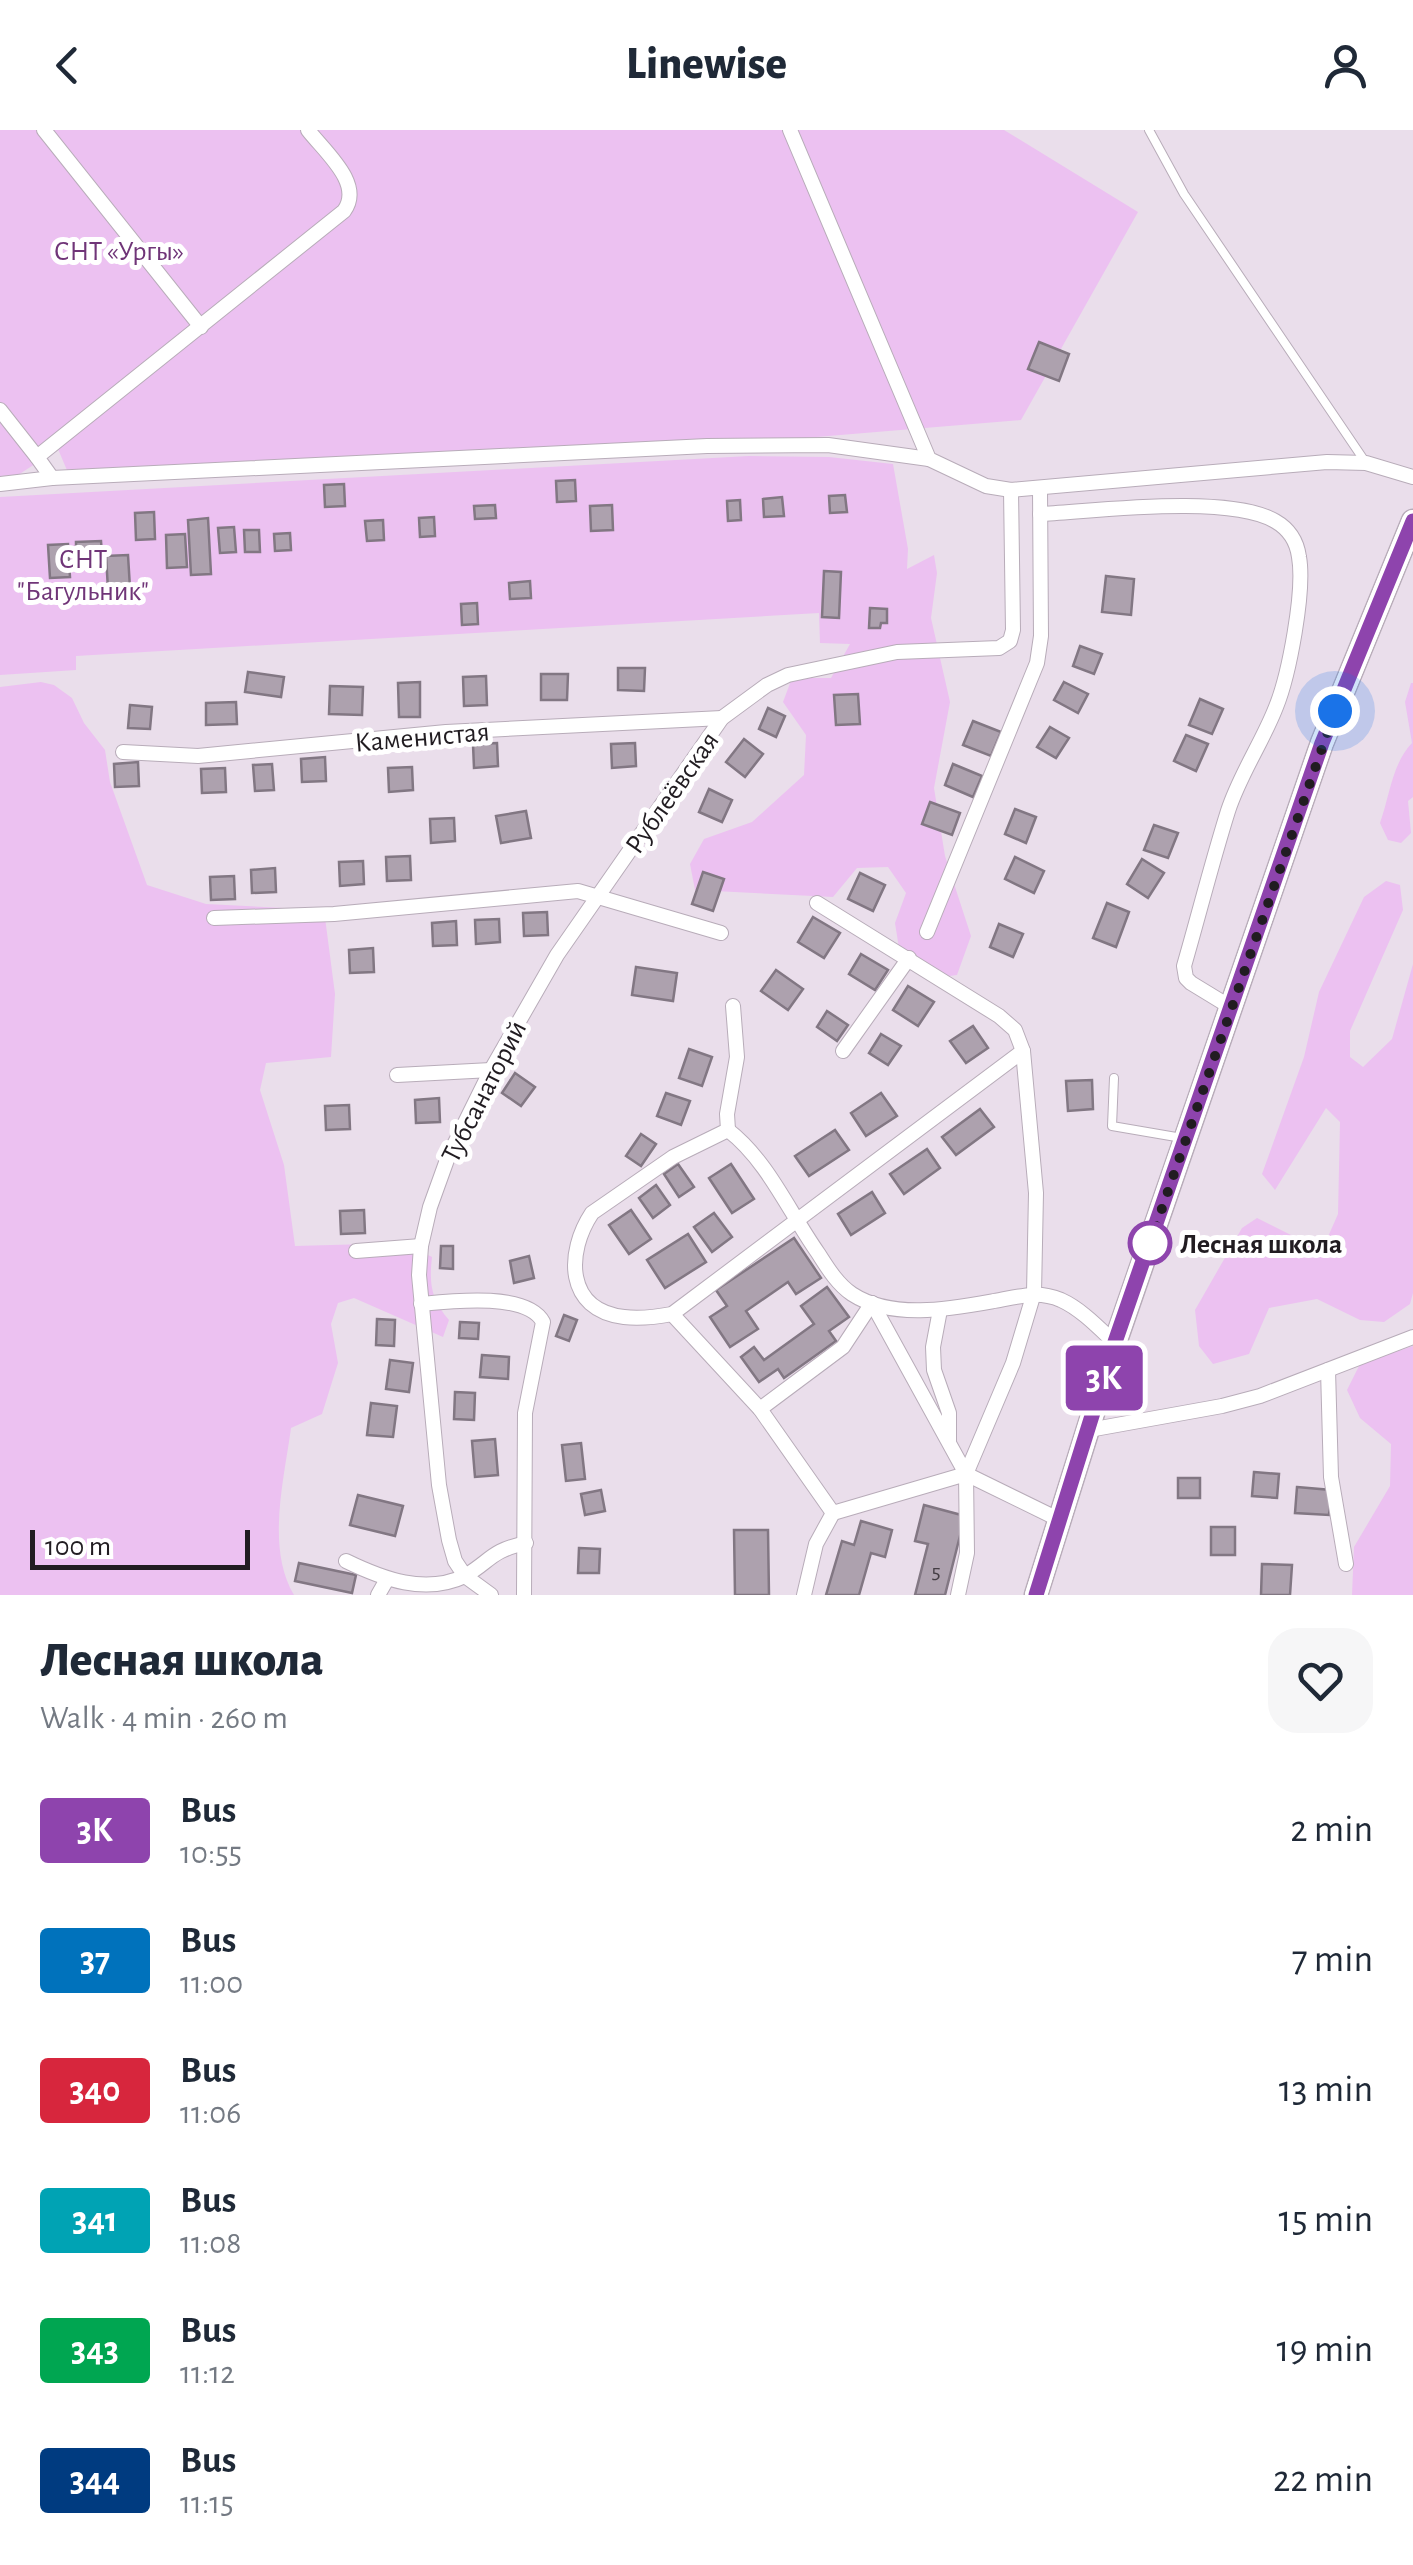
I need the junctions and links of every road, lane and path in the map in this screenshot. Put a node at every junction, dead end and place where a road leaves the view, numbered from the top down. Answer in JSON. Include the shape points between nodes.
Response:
{"nodes":[{"id":1,"x":44,"y":130,"type":"edge"},
{"id":2,"x":308,"y":130,"type":"edge"},
{"id":3,"x":790,"y":130,"type":"edge"},
{"id":4,"x":1149,"y":130,"type":"edge"},
{"id":5,"x":201,"y":327,"type":"junction"},
{"id":6,"x":0,"y":410,"type":"edge"},
{"id":7,"x":37,"y":457,"type":"junction"},
{"id":8,"x":929,"y":459,"type":"junction"},
{"id":9,"x":1366,"y":462,"type":"junction"},
{"id":10,"x":1413,"y":477,"type":"edge"},
{"id":11,"x":52,"y":478,"type":"junction"},
{"id":12,"x":0,"y":484,"type":"edge"},
{"id":13,"x":1040,"y":489,"type":"junction"},
{"id":14,"x":1010,"y":490,"type":"junction"},
{"id":15,"x":1040,"y":514,"type":"junction"},
{"id":16,"x":1413,"y":520,"type":"edge"},
{"id":17,"x":722,"y":718,"type":"junction"},
{"id":18,"x":123,"y":752,"type":"dead end"},
{"id":19,"x":598,"y":896,"type":"junction"},
{"id":20,"x":817,"y":903,"type":"dead end"},
{"id":21,"x":214,"y":918,"type":"dead end"},
{"id":22,"x":926,"y":932,"type":"dead end"},
{"id":23,"x":721,"y":933,"type":"dead end"},
{"id":24,"x":909,"y":958,"type":"junction"},
{"id":25,"x":734,"y":1006,"type":"dead end"},
{"id":26,"x":1232,"y":1008,"type":"junction"},
{"id":27,"x":1022,"y":1051,"type":"junction"},
{"id":28,"x":843,"y":1052,"type":"dead end"},
{"id":29,"x":491,"y":1070,"type":"junction"},
{"id":30,"x":397,"y":1075,"type":"dead end"},
{"id":31,"x":1114,"y":1078,"type":"dead end"},
{"id":32,"x":728,"y":1130,"type":"junction"},
{"id":33,"x":1186,"y":1138,"type":"junction"},
{"id":34,"x":795,"y":1221,"type":"junction"},
{"id":35,"x":421,"y":1246,"type":"junction"},
{"id":36,"x":356,"y":1250,"type":"dead end"},
{"id":37,"x":1034,"y":1293,"type":"junction"},
{"id":38,"x":872,"y":1303,"type":"junction"},
{"id":39,"x":421,"y":1304,"type":"junction"},
{"id":40,"x":940,"y":1310,"type":"junction"},
{"id":41,"x":672,"y":1314,"type":"junction"},
{"id":42,"x":1413,"y":1337,"type":"edge"},
{"id":43,"x":1115,"y":1342,"type":"junction"},
{"id":44,"x":1328,"y":1370,"type":"junction"},
{"id":45,"x":760,"y":1408,"type":"junction"},
{"id":46,"x":1088,"y":1430,"type":"junction"},
{"id":47,"x":949,"y":1443,"type":"junction"},
{"id":48,"x":966,"y":1474,"type":"junction"},
{"id":49,"x":832,"y":1513,"type":"junction"},
{"id":50,"x":1060,"y":1520,"type":"junction"},
{"id":51,"x":526,"y":1543,"type":"junction"},
{"id":52,"x":346,"y":1561,"type":"dead end"},
{"id":53,"x":1346,"y":1564,"type":"dead end"},
{"id":54,"x":465,"y":1576,"type":"junction"},
{"id":55,"x":386,"y":1581,"type":"junction"},
{"id":56,"x":378,"y":1595,"type":"edge"},
{"id":57,"x":491,"y":1595,"type":"edge"},
{"id":58,"x":524,"y":1595,"type":"edge"},
{"id":59,"x":804,"y":1595,"type":"edge"},
{"id":60,"x":958,"y":1595,"type":"edge"},
{"id":61,"x":1036,"y":1595,"type":"edge"}],
"edges":[{"from":1,"to":5,"type":"street"},
{"from":2,"to":5,"type":"street","via":[[348,181],[350,202]]},
{"from":3,"to":8,"type":"street"},
{"from":4,"to":9,"type":"lane","via":[[1184,194]]},
{"from":5,"to":7,"type":"street"},
{"from":6,"to":7,"type":"street"},
{"from":7,"to":11,"type":"street"},
{"from":8,"to":11,"type":"street","via":[[828,445],[707,446]]},
{"from":8,"to":14,"type":"street"},
{"from":9,"to":10,"type":"street"},
{"from":9,"to":13,"type":"street"},
{"from":11,"to":12,"type":"street"},
{"from":13,"to":14,"type":"street"},
{"from":13,"to":15,"type":"street"},
{"from":14,"to":17,"type":"street","name":"Рублеёвская","via":[[1010,641],[999,648],[897,652],[788,676]]},
{"from":15,"to":22,"type":"street","via":[[1037,663]]},
{"from":15,"to":26,"type":"street","via":[[1240,511],[1272,519],[1290,532],[1299,555],[1286,680],[1234,794],[1184,966],[1191,983]]},
{"from":16,"to":26,"type":"main road","via":[[1322,743]]},
{"from":17,"to":18,"type":"street","name":"Каменистая","via":[[446,732],[198,756]]},
{"from":17,"to":19,"type":"street","name":"Рублеёвская"},
{"from":19,"to":21,"type":"street","via":[[556,892],[334,914]]},
{"from":19,"to":23,"type":"street"},
{"from":19,"to":29,"type":"street","name":"Тубсанаторий"},
{"from":20,"to":24,"type":"street"},
{"from":24,"to":27,"type":"street","via":[[999,1016],[1016,1030]]},
{"from":24,"to":28,"type":"street"},
{"from":25,"to":32,"type":"street","via":[[737,1057]]},
{"from":26,"to":33,"type":"main road"},
{"from":27,"to":34,"type":"street"},
{"from":27,"to":37,"type":"street","via":[[1036,1193]]},
{"from":29,"to":30,"type":"street"},
{"from":29,"to":35,"type":"street","name":"Тубсанаторий","via":[[448,1157]]},
{"from":31,"to":33,"type":"lane","via":[[1112,1126]]},
{"from":32,"to":34,"type":"street","via":[[758,1159]]},
{"from":32,"to":41,"type":"street","via":[[672,1157],[592,1213],[575,1247],[572,1270],[598,1309],[620,1317]]},
{"from":33,"to":43,"type":"main road"},
{"from":34,"to":38,"type":"street","via":[[835,1278]]},
{"from":34,"to":41,"type":"street"},
{"from":35,"to":36,"type":"street"},
{"from":35,"to":39,"type":"street","name":"Тубсанаторий"},
{"from":37,"to":40,"type":"street"},
{"from":37,"to":43,"type":"street","via":[[1063,1301]]},
{"from":37,"to":48,"type":"street"},
{"from":38,"to":40,"type":"street"},
{"from":38,"to":45,"type":"street","via":[[843,1347]]},
{"from":38,"to":47,"type":"street"},
{"from":39,"to":51,"type":"street","via":[[494,1302],[527,1307],[543,1322],[525,1413]]},
{"from":39,"to":54,"type":"street","name":"Тубсанаторий","via":[[443,1514]]},
{"from":40,"to":47,"type":"street","via":[[934,1370],[949,1413]]},
{"from":41,"to":45,"type":"street"},
{"from":42,"to":44,"type":"street"},
{"from":43,"to":46,"type":"main road"},
{"from":44,"to":46,"type":"street","via":[[1222,1406]]},
{"from":44,"to":53,"type":"street","via":[[1331,1477]]},
{"from":45,"to":49,"type":"street"},
{"from":46,"to":50,"type":"main road"},
{"from":47,"to":48,"type":"street"},
{"from":48,"to":49,"type":"street"},
{"from":48,"to":50,"type":"street"},
{"from":48,"to":60,"type":"street","via":[[968,1554]]},
{"from":49,"to":59,"type":"street","via":[[816,1544]]},
{"from":50,"to":61,"type":"main road"},
{"from":51,"to":54,"type":"street","via":[[500,1549]]},
{"from":51,"to":58,"type":"street"},
{"from":52,"to":55,"type":"street"},
{"from":54,"to":55,"type":"street","via":[[436,1586]]},
{"from":54,"to":57,"type":"street"},
{"from":55,"to":56,"type":"street"}]}
